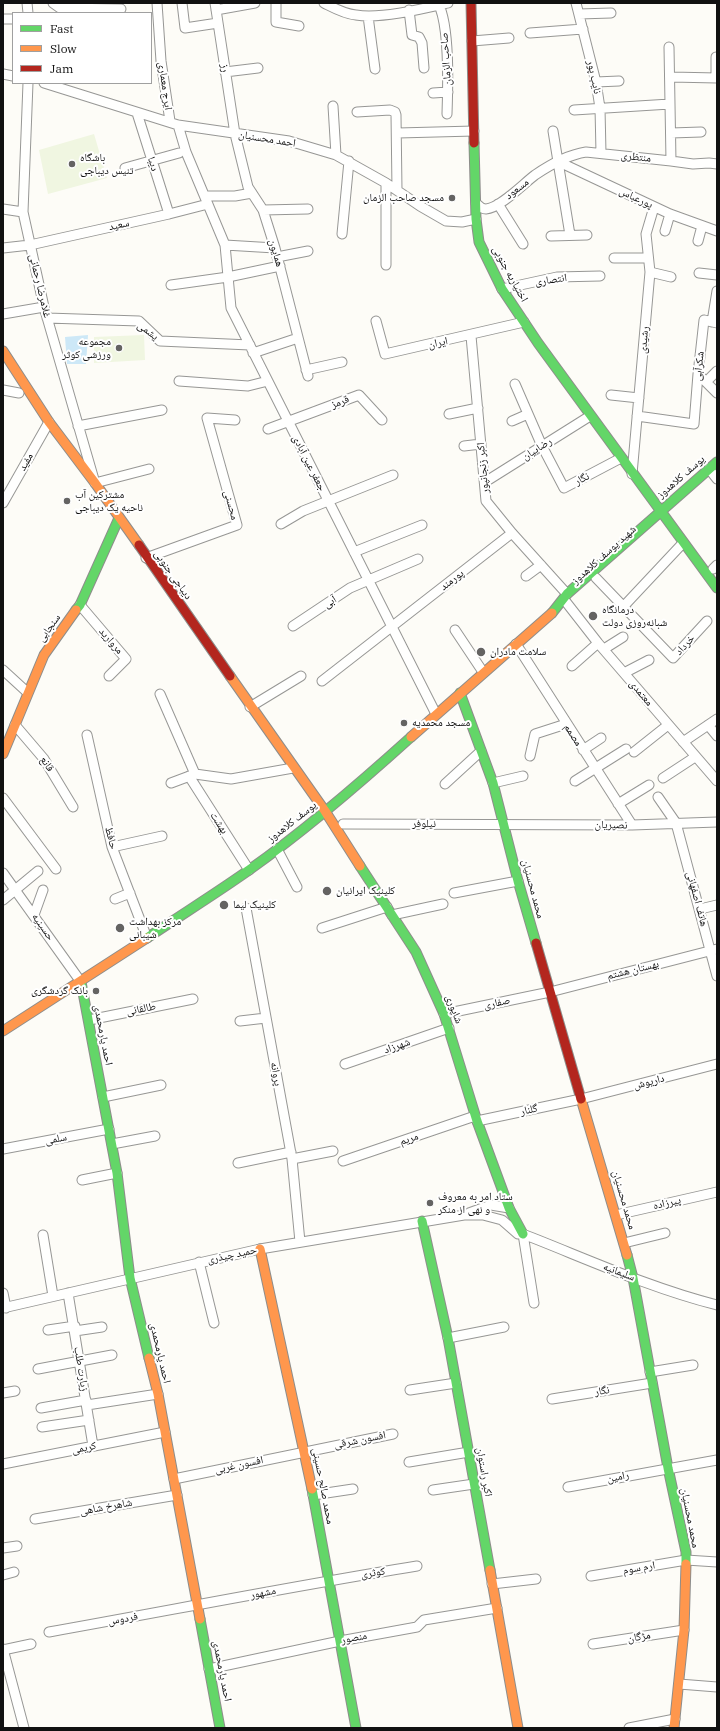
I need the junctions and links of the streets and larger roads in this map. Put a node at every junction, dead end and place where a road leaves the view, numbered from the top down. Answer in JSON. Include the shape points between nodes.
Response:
{"nodes":[{"id":1,"x":53,"y":3,"type":"edge"},
{"id":2,"x":157,"y":3,"type":"edge"},
{"id":3,"x":182,"y":3,"type":"edge"},
{"id":4,"x":255,"y":3,"type":"edge"},
{"id":5,"x":276,"y":3,"type":"edge"},
{"id":6,"x":324,"y":3,"type":"edge"},
{"id":7,"x":471,"y":3,"type":"edge"},
{"id":8,"x":576,"y":3,"type":"edge"},
{"id":9,"x":442,"y":4,"type":"edge"},
{"id":10,"x":215,"y":6,"type":"edge"},
{"id":11,"x":121,"y":9,"type":"dead end"},
{"id":12,"x":409,"y":10,"type":"junction"},
{"id":13,"x":611,"y":13,"type":"dead end"},
{"id":14,"x":579,"y":14,"type":"junction"},
{"id":15,"x":368,"y":16,"type":"junction"},
{"id":16,"x":218,"y":23,"type":"junction"},
{"id":17,"x":299,"y":26,"type":"dead end"},
{"id":18,"x":583,"y":30,"type":"junction"},
{"id":19,"x":530,"y":33,"type":"dead end"},
{"id":20,"x":509,"y":38,"type":"dead end"},
{"id":21,"x":472,"y":41,"type":"junction"},
{"id":22,"x":669,"y":47,"type":"dead end"},
{"id":23,"x":716,"y":57,"type":"dead end"},
{"id":24,"x":258,"y":68,"type":"dead end"},
{"id":25,"x":424,"y":68,"type":"dead end"},
{"id":26,"x":375,"y":70,"type":"dead end"},
{"id":27,"x":225,"y":72,"type":"junction"},
{"id":28,"x":671,"y":78,"type":"junction"},
{"id":29,"x":716,"y":78,"type":"edge"},
{"id":30,"x":619,"y":81,"type":"dead end"},
{"id":31,"x":596,"y":82,"type":"junction"},
{"id":32,"x":28,"y":84,"type":"edge"},
{"id":33,"x":47,"y":84,"type":"edge"},
{"id":34,"x":433,"y":92,"type":"dead end"},
{"id":35,"x":448,"y":92,"type":"junction"},
{"id":36,"x":670,"y":104,"type":"junction"},
{"id":37,"x":333,"y":106,"type":"dead end"},
{"id":38,"x":600,"y":108,"type":"junction"},
{"id":39,"x":574,"y":110,"type":"dead end"},
{"id":40,"x":357,"y":112,"type":"dead end"},
{"id":41,"x":137,"y":113,"type":"junction"},
{"id":42,"x":447,"y":114,"type":"dead end"},
{"id":43,"x":174,"y":123,"type":"junction"},
{"id":44,"x":474,"y":131,"type":"junction"},
{"id":45,"x":553,"y":131,"type":"dead end"},
{"id":46,"x":701,"y":132,"type":"dead end"},
{"id":47,"x":398,"y":133,"type":"junction"},
{"id":48,"x":671,"y":133,"type":"junction"},
{"id":49,"x":235,"y":134,"type":"junction"},
{"id":50,"x":179,"y":153,"type":"dead end"},
{"id":51,"x":601,"y":153,"type":"junction"},
{"id":52,"x":336,"y":155,"type":"junction"},
{"id":53,"x":152,"y":161,"type":"junction"},
{"id":54,"x":557,"y":161,"type":"junction"},
{"id":55,"x":671,"y":161,"type":"junction"},
{"id":56,"x":349,"y":162,"type":"junction"},
{"id":57,"x":717,"y":164,"type":"edge"},
{"id":58,"x":125,"y":168,"type":"dead end"},
{"id":59,"x":386,"y":183,"type":"junction"},
{"id":60,"x":397,"y":190,"type":"junction"},
{"id":61,"x":252,"y":193,"type":"junction"},
{"id":62,"x":206,"y":200,"type":"junction"},
{"id":63,"x":476,"y":203,"type":"junction"},
{"id":64,"x":498,"y":204,"type":"junction"},
{"id":65,"x":654,"y":207,"type":"junction"},
{"id":66,"x":3,"y":209,"type":"edge"},
{"id":67,"x":308,"y":209,"type":"dead end"},
{"id":68,"x":263,"y":210,"type":"junction"},
{"id":69,"x":23,"y":212,"type":"junction"},
{"id":70,"x":169,"y":214,"type":"junction"},
{"id":71,"x":670,"y":214,"type":"junction"},
{"id":72,"x":476,"y":219,"type":"junction"},
{"id":73,"x":702,"y":226,"type":"junction"},
{"id":74,"x":477,"y":229,"type":"junction"},
{"id":75,"x":717,"y":230,"type":"edge"},
{"id":76,"x":665,"y":232,"type":"dead end"},
{"id":77,"x":342,"y":234,"type":"dead end"},
{"id":78,"x":570,"y":235,"type":"junction"},
{"id":79,"x":587,"y":235,"type":"dead end"},
{"id":80,"x":551,"y":236,"type":"dead end"},
{"id":81,"x":698,"y":241,"type":"dead end"},
{"id":82,"x":523,"y":244,"type":"dead end"},
{"id":83,"x":30,"y":245,"type":"junction"},
{"id":84,"x":225,"y":245,"type":"junction"},
{"id":85,"x":3,"y":248,"type":"edge"},
{"id":86,"x":308,"y":251,"type":"dead end"},
{"id":87,"x":276,"y":252,"type":"junction"},
{"id":88,"x":614,"y":258,"type":"dead end"},
{"id":89,"x":648,"y":258,"type":"junction"},
{"id":90,"x":386,"y":265,"type":"dead end"},
{"id":91,"x":280,"y":266,"type":"junction"},
{"id":92,"x":650,"y":272,"type":"junction"},
{"id":93,"x":699,"y":273,"type":"dead end"},
{"id":94,"x":717,"y":275,"type":"edge"},
{"id":95,"x":600,"y":276,"type":"dead end"},
{"id":96,"x":228,"y":277,"type":"junction"},
{"id":97,"x":671,"y":277,"type":"dead end"},
{"id":98,"x":171,"y":285,"type":"dead end"},
{"id":99,"x":502,"y":289,"type":"junction"},
{"id":100,"x":717,"y":291,"type":"edge"},
{"id":101,"x":44,"y":307,"type":"junction"},
{"id":102,"x":3,"y":314,"type":"edge"},
{"id":103,"x":47,"y":318,"type":"junction"},
{"id":104,"x":376,"y":320,"type":"dead end"},
{"id":105,"x":524,"y":322,"type":"junction"},
{"id":106,"x":714,"y":323,"type":"edge"},
{"id":107,"x":471,"y":336,"type":"junction"},
{"id":108,"x":298,"y":338,"type":"junction"},
{"id":109,"x":252,"y":349,"type":"junction"},
{"id":110,"x":3,"y":351,"type":"edge"},
{"id":111,"x":342,"y":362,"type":"dead end"},
{"id":112,"x":717,"y":371,"type":"edge"},
{"id":113,"x":698,"y":374,"type":"junction"},
{"id":114,"x":179,"y":381,"type":"dead end"},
{"id":115,"x":268,"y":381,"type":"junction"},
{"id":116,"x":706,"y":382,"type":"junction"},
{"id":117,"x":515,"y":384,"type":"dead end"},
{"id":118,"x":3,"y":390,"type":"edge"},
{"id":119,"x":19,"y":393,"type":"dead end"},
{"id":120,"x":717,"y":393,"type":"edge"},
{"id":121,"x":611,"y":395,"type":"dead end"},
{"id":122,"x":639,"y":398,"type":"junction"},
{"id":123,"x":478,"y":408,"type":"junction"},
{"id":124,"x":162,"y":410,"type":"dead end"},
{"id":125,"x":449,"y":414,"type":"dead end"},
{"id":126,"x":528,"y":414,"type":"junction"},
{"id":127,"x":590,"y":416,"type":"junction"},
{"id":128,"x":638,"y":416,"type":"junction"},
{"id":129,"x":235,"y":420,"type":"dead end"},
{"id":130,"x":382,"y":420,"type":"dead end"},
{"id":131,"x":512,"y":421,"type":"dead end"},
{"id":132,"x":49,"y":422,"type":"junction"},
{"id":133,"x":289,"y":422,"type":"junction"},
{"id":134,"x":78,"y":426,"type":"junction"},
{"id":135,"x":268,"y":429,"type":"dead end"},
{"id":136,"x":481,"y":444,"type":"junction"},
{"id":137,"x":464,"y":446,"type":"dead end"},
{"id":138,"x":542,"y":446,"type":"junction"},
{"id":139,"x":621,"y":458,"type":"junction"},
{"id":140,"x":717,"y":462,"type":"edge"},
{"id":141,"x":149,"y":469,"type":"dead end"},
{"id":142,"x":714,"y":472,"type":"edge"},
{"id":143,"x":632,"y":474,"type":"junction"},
{"id":144,"x":393,"y":475,"type":"dead end"},
{"id":145,"x":485,"y":482,"type":"junction"},
{"id":146,"x":94,"y":483,"type":"junction"},
{"id":147,"x":3,"y":502,"type":"edge"},
{"id":148,"x":329,"y":502,"type":"junction"},
{"id":149,"x":662,"y":514,"type":"junction"},
{"id":150,"x":119,"y":518,"type":"junction"},
{"id":151,"x":281,"y":524,"type":"dead end"},
{"id":152,"x":422,"y":525,"type":"dead end"},
{"id":153,"x":512,"y":533,"type":"junction"},
{"id":154,"x":683,"y":543,"type":"junction"},
{"id":155,"x":354,"y":552,"type":"junction"},
{"id":156,"x":146,"y":558,"type":"junction"},
{"id":157,"x":418,"y":559,"type":"dead end"},
{"id":158,"x":541,"y":565,"type":"junction"},
{"id":159,"x":526,"y":576,"type":"dead end"},
{"id":160,"x":596,"y":578,"type":"junction"},
{"id":161,"x":369,"y":581,"type":"junction"},
{"id":162,"x":717,"y":588,"type":"edge"},
{"id":163,"x":567,"y":598,"type":"junction"},
{"id":164,"x":80,"y":605,"type":"junction"},
{"id":165,"x":623,"y":607,"type":"junction"},
{"id":166,"x":557,"y":608,"type":"joint"},
{"id":167,"x":707,"y":620,"type":"dead end"},
{"id":168,"x":293,"y":626,"type":"dead end"},
{"id":169,"x":391,"y":627,"type":"junction"},
{"id":170,"x":455,"y":630,"type":"dead end"},
{"id":171,"x":624,"y":637,"type":"dead end"},
{"id":172,"x":516,"y":644,"type":"junction"},
{"id":173,"x":601,"y":646,"type":"junction"},
{"id":174,"x":649,"y":660,"type":"dead end"},
{"id":175,"x":572,"y":666,"type":"dead end"},
{"id":176,"x":3,"y":670,"type":"edge"},
{"id":177,"x":483,"y":672,"type":"junction"},
{"id":178,"x":624,"y":673,"type":"junction"},
{"id":179,"x":109,"y":676,"type":"dead end"},
{"id":180,"x":302,"y":676,"type":"dead end"},
{"id":181,"x":322,"y":681,"type":"dead end"},
{"id":182,"x":27,"y":692,"type":"junction"},
{"id":183,"x":460,"y":692,"type":"junction"},
{"id":184,"x":160,"y":694,"type":"dead end"},
{"id":185,"x":250,"y":706,"type":"junction"},
{"id":186,"x":436,"y":714,"type":"junction"},
{"id":187,"x":717,"y":719,"type":"edge"},
{"id":188,"x":566,"y":724,"type":"junction"},
{"id":189,"x":14,"y":725,"type":"junction"},
{"id":190,"x":708,"y":725,"type":"junction"},
{"id":191,"x":668,"y":726,"type":"junction"},
{"id":192,"x":87,"y":734,"type":"dead end"},
{"id":193,"x":717,"y":736,"type":"edge"},
{"id":194,"x":601,"y":738,"type":"dead end"},
{"id":195,"x":5,"y":740,"type":"edge"},
{"id":196,"x":683,"y":742,"type":"junction"},
{"id":197,"x":583,"y":750,"type":"junction"},
{"id":198,"x":481,"y":751,"type":"junction"},
{"id":199,"x":3,"y":754,"type":"edge"},
{"id":200,"x":530,"y":756,"type":"dead end"},
{"id":201,"x":695,"y":757,"type":"junction"},
{"id":202,"x":293,"y":768,"type":"junction"},
{"id":203,"x":595,"y":768,"type":"junction"},
{"id":204,"x":192,"y":775,"type":"junction"},
{"id":205,"x":522,"y":776,"type":"dead end"},
{"id":206,"x":663,"y":778,"type":"dead end"},
{"id":207,"x":575,"y":781,"type":"dead end"},
{"id":208,"x":717,"y":782,"type":"edge"},
{"id":209,"x":171,"y":783,"type":"dead end"},
{"id":210,"x":493,"y":783,"type":"junction"},
{"id":211,"x":444,"y":784,"type":"dead end"},
{"id":212,"x":649,"y":786,"type":"dead end"},
{"id":213,"x":658,"y":797,"type":"dead end"},
{"id":214,"x":3,"y":798,"type":"edge"},
{"id":215,"x":618,"y":804,"type":"junction"},
{"id":216,"x":73,"y":807,"type":"dead end"},
{"id":217,"x":325,"y":811,"type":"junction"},
{"id":218,"x":717,"y":822,"type":"edge"},
{"id":219,"x":676,"y":823,"type":"junction"},
{"id":220,"x":343,"y":824,"type":"dead end"},
{"id":221,"x":504,"y":824,"type":"junction"},
{"id":222,"x":632,"y":825,"type":"junction"},
{"id":223,"x":162,"y":836,"type":"dead end"},
{"id":224,"x":112,"y":847,"type":"junction"},
{"id":225,"x":277,"y":849,"type":"junction"},
{"id":226,"x":56,"y":869,"type":"dead end"},
{"id":227,"x":249,"y":870,"type":"junction"},
{"id":228,"x":38,"y":871,"type":"dead end"},
{"id":229,"x":3,"y":873,"type":"edge"},
{"id":230,"x":518,"y":881,"type":"junction"},
{"id":231,"x":297,"y":887,"type":"dead end"},
{"id":232,"x":16,"y":890,"type":"junction"},
{"id":233,"x":43,"y":890,"type":"dead end"},
{"id":234,"x":130,"y":893,"type":"junction"},
{"id":235,"x":454,"y":893,"type":"dead end"},
{"id":236,"x":115,"y":899,"type":"dead end"},
{"id":237,"x":3,"y":900,"type":"edge"},
{"id":238,"x":443,"y":904,"type":"dead end"},
{"id":239,"x":717,"y":905,"type":"edge"},
{"id":240,"x":246,"y":908,"type":"dead end"},
{"id":241,"x":700,"y":909,"type":"junction"},
{"id":242,"x":390,"y":911,"type":"junction"},
{"id":243,"x":34,"y":916,"type":"junction"},
{"id":244,"x":322,"y":928,"type":"dead end"},
{"id":245,"x":147,"y":938,"type":"junction"},
{"id":246,"x":714,"y":950,"type":"edge"},
{"id":247,"x":717,"y":976,"type":"edge"},
{"id":248,"x":81,"y":982,"type":"junction"},
{"id":249,"x":550,"y":992,"type":"junction"},
{"id":250,"x":193,"y":999,"type":"dead end"},
{"id":251,"x":444,"y":1014,"type":"junction"},
{"id":252,"x":266,"y":1018,"type":"junction"},
{"id":253,"x":88,"y":1020,"type":"junction"},
{"id":254,"x":240,"y":1021,"type":"dead end"},
{"id":255,"x":449,"y":1028,"type":"junction"},
{"id":256,"x":3,"y":1032,"type":"edge"},
{"id":257,"x":345,"y":1064,"type":"dead end"},
{"id":258,"x":717,"y":1064,"type":"edge"},
{"id":259,"x":161,"y":1085,"type":"dead end"},
{"id":260,"x":103,"y":1097,"type":"junction"},
{"id":261,"x":581,"y":1099,"type":"junction"},
{"id":262,"x":476,"y":1119,"type":"junction"},
{"id":263,"x":109,"y":1129,"type":"junction"},
{"id":264,"x":156,"y":1136,"type":"dead end"},
{"id":265,"x":112,"y":1144,"type":"junction"},
{"id":266,"x":3,"y":1149,"type":"edge"},
{"id":267,"x":333,"y":1151,"type":"dead end"},
{"id":268,"x":291,"y":1156,"type":"junction"},
{"id":269,"x":343,"y":1161,"type":"dead end"},
{"id":270,"x":238,"y":1163,"type":"dead end"},
{"id":271,"x":117,"y":1172,"type":"junction"},
{"id":272,"x":82,"y":1180,"type":"dead end"},
{"id":273,"x":717,"y":1192,"type":"edge"},
{"id":274,"x":510,"y":1208,"type":"junction"},
{"id":275,"x":464,"y":1215,"type":"junction"},
{"id":276,"x":616,"y":1215,"type":"junction"},
{"id":277,"x":502,"y":1220,"type":"junction"},
{"id":278,"x":422,"y":1221,"type":"junction"},
{"id":279,"x":665,"y":1233,"type":"dead end"},
{"id":280,"x":523,"y":1234,"type":"junction"},
{"id":281,"x":43,"y":1235,"type":"dead end"},
{"id":282,"x":300,"y":1242,"type":"junction"},
{"id":283,"x":624,"y":1243,"type":"junction"},
{"id":284,"x":260,"y":1249,"type":"junction"},
{"id":285,"x":198,"y":1262,"type":"junction"},
{"id":286,"x":130,"y":1278,"type":"junction"},
{"id":287,"x":633,"y":1278,"type":"junction"},
{"id":288,"x":68,"y":1292,"type":"junction"},
{"id":289,"x":3,"y":1293,"type":"edge"},
{"id":290,"x":53,"y":1296,"type":"junction"},
{"id":291,"x":534,"y":1303,"type":"dead end"},
{"id":292,"x":717,"y":1305,"type":"edge"},
{"id":293,"x":4,"y":1308,"type":"edge"},
{"id":294,"x":214,"y":1323,"type":"dead end"},
{"id":295,"x":102,"y":1327,"type":"dead end"},
{"id":296,"x":75,"y":1328,"type":"junction"},
{"id":297,"x":504,"y":1328,"type":"dead end"},
{"id":298,"x":48,"y":1330,"type":"dead end"},
{"id":299,"x":448,"y":1338,"type":"junction"},
{"id":300,"x":112,"y":1355,"type":"dead end"},
{"id":301,"x":80,"y":1361,"type":"junction"},
{"id":302,"x":693,"y":1365,"type":"dead end"},
{"id":303,"x":38,"y":1369,"type":"dead end"},
{"id":304,"x":650,"y":1372,"type":"junction"},
{"id":305,"x":456,"y":1383,"type":"junction"},
{"id":306,"x":652,"y":1383,"type":"junction"},
{"id":307,"x":410,"y":1390,"type":"dead end"},
{"id":308,"x":15,"y":1391,"type":"dead end"},
{"id":309,"x":3,"y":1393,"type":"edge"},
{"id":310,"x":158,"y":1394,"type":"junction"},
{"id":311,"x":552,"y":1399,"type":"dead end"},
{"id":312,"x":87,"y":1403,"type":"junction"},
{"id":313,"x":41,"y":1408,"type":"dead end"},
{"id":314,"x":89,"y":1420,"type":"junction"},
{"id":315,"x":42,"y":1427,"type":"dead end"},
{"id":316,"x":165,"y":1432,"type":"junction"},
{"id":317,"x":393,"y":1434,"type":"dead end"},
{"id":318,"x":93,"y":1446,"type":"junction"},
{"id":319,"x":304,"y":1451,"type":"junction"},
{"id":320,"x":469,"y":1452,"type":"junction"},
{"id":321,"x":717,"y":1460,"type":"edge"},
{"id":322,"x":409,"y":1462,"type":"dead end"},
{"id":323,"x":3,"y":1464,"type":"edge"},
{"id":324,"x":668,"y":1468,"type":"junction"},
{"id":325,"x":174,"y":1479,"type":"junction"},
{"id":326,"x":474,"y":1484,"type":"junction"},
{"id":327,"x":568,"y":1487,"type":"dead end"},
{"id":328,"x":353,"y":1489,"type":"dead end"},
{"id":329,"x":433,"y":1490,"type":"dead end"},
{"id":330,"x":313,"y":1494,"type":"junction"},
{"id":331,"x":177,"y":1495,"type":"junction"},
{"id":332,"x":35,"y":1519,"type":"dead end"},
{"id":333,"x":16,"y":1546,"type":"dead end"},
{"id":334,"x":3,"y":1548,"type":"edge"},
{"id":335,"x":686,"y":1560,"type":"junction"},
{"id":336,"x":717,"y":1562,"type":"edge"},
{"id":337,"x":417,"y":1566,"type":"dead end"},
{"id":338,"x":14,"y":1572,"type":"dead end"},
{"id":339,"x":3,"y":1575,"type":"edge"},
{"id":340,"x":591,"y":1576,"type":"dead end"},
{"id":341,"x":536,"y":1578,"type":"dead end"},
{"id":342,"x":329,"y":1580,"type":"junction"},
{"id":343,"x":492,"y":1584,"type":"junction"},
{"id":344,"x":197,"y":1606,"type":"junction"},
{"id":345,"x":497,"y":1608,"type":"junction"},
{"id":346,"x":684,"y":1630,"type":"junction"},
{"id":347,"x":49,"y":1632,"type":"dead end"},
{"id":348,"x":340,"y":1641,"type":"junction"},
{"id":349,"x":31,"y":1644,"type":"dead end"},
{"id":350,"x":593,"y":1644,"type":"dead end"},
{"id":351,"x":3,"y":1649,"type":"edge"},
{"id":352,"x":4,"y":1660,"type":"edge"},
{"id":353,"x":209,"y":1669,"type":"junction"},
{"id":354,"x":679,"y":1684,"type":"junction"},
{"id":355,"x":717,"y":1687,"type":"edge"},
{"id":356,"x":674,"y":1724,"type":"edge"},
{"id":357,"x":24,"y":1728,"type":"edge"},
{"id":358,"x":220,"y":1728,"type":"edge"},
{"id":359,"x":356,"y":1728,"type":"edge"},
{"id":360,"x":518,"y":1728,"type":"edge"},
{"id":361,"x":629,"y":1728,"type":"edge"}],
"edges":[{"from":1,"to":11,"type":"street","via":[[60,8]]},
{"from":2,"to":43,"type":"street","name":"ایرج معماری","via":[[161,61]]},
{"from":3,"to":16,"type":"street","via":[[185,28]]},
{"from":4,"to":10,"type":"street"},
{"from":5,"to":17,"type":"street","via":[[276,22]]},
{"from":6,"to":15,"type":"street","via":[[342,12]]},
{"from":7,"to":21,"type":"street","name":"اختیاریه جنوبی"},
{"from":8,"to":14,"type":"street","name":"نایب پور"},
{"from":9,"to":12,"type":"street"},
{"from":9,"to":35,"type":"street","name":"صاحب الزمان"},
{"from":10,"to":16,"type":"street","name":"رز"},
{"from":12,"to":15,"type":"street"},
{"from":12,"to":25,"type":"street","via":[[412,35],[419,37],[422,43]]},
{"from":13,"to":14,"type":"street"},
{"from":14,"to":18,"type":"street","name":"نایب پور"},
{"from":15,"to":26,"type":"street"},
{"from":16,"to":27,"type":"street","name":"رز"},
{"from":18,"to":19,"type":"street"},
{"from":18,"to":31,"type":"street","name":"نایب پور"},
{"from":20,"to":21,"type":"street"},
{"from":21,"to":44,"type":"street","name":"اختیاریه جنوبی"},
{"from":22,"to":28,"type":"street"},
{"from":23,"to":29,"type":"street"},
{"from":24,"to":27,"type":"street"},
{"from":27,"to":49,"type":"street","name":"رز"},
{"from":28,"to":29,"type":"street"},
{"from":28,"to":36,"type":"street"},
{"from":30,"to":31,"type":"street"},
{"from":31,"to":38,"type":"street","name":"نایب پور"},
{"from":32,"to":69,"type":"street","name":"غلامرضا رحمانی"},
{"from":33,"to":41,"type":"street","name":"احمد محسنیان"},
{"from":34,"to":35,"type":"street"},
{"from":35,"to":42,"type":"street","name":"صاحب الزمان"},
{"from":36,"to":38,"type":"street"},
{"from":36,"to":48,"type":"street"},
{"from":37,"to":52,"type":"street"},
{"from":38,"to":39,"type":"street"},
{"from":38,"to":51,"type":"street","name":"نایب پور"},
{"from":40,"to":47,"type":"street","via":[[394,112]]},
{"from":41,"to":43,"type":"street","name":"احمد محسنیان"},
{"from":41,"to":53,"type":"street","name":"دیبا"},
{"from":43,"to":49,"type":"street","name":"احمد محسنیان"},
{"from":43,"to":62,"type":"street","name":"جعفر عین آبادی"},
{"from":44,"to":47,"type":"street"},
{"from":44,"to":63,"type":"street","name":"اختیاریه جنوبی"},
{"from":45,"to":54,"type":"street"},
{"from":46,"to":48,"type":"street"},
{"from":47,"to":60,"type":"street"},
{"from":48,"to":55,"type":"street"},
{"from":49,"to":52,"type":"street","name":"احمد محسنیان","via":[[289,141]]},
{"from":49,"to":61,"type":"street","name":"همایون","via":[[248,187]]},
{"from":50,"to":53,"type":"street"},
{"from":51,"to":54,"type":"street","name":"منتظری","via":[[572,154]]},
{"from":51,"to":55,"type":"street","name":"منتظری"},
{"from":52,"to":56,"type":"street","name":"احمد محسنیان"},
{"from":53,"to":58,"type":"street"},
{"from":53,"to":70,"type":"street","name":"دیبا"},
{"from":54,"to":64,"type":"street","name":"مسعود"},
{"from":54,"to":65,"type":"street","name":"پورعباس"},
{"from":54,"to":78,"type":"street"},
{"from":55,"to":57,"type":"street","name":"منتظری"},
{"from":56,"to":59,"type":"street","name":"احمد محسنیان"},
{"from":56,"to":77,"type":"street"},
{"from":59,"to":60,"type":"street","name":"احمد محسنیان"},
{"from":59,"to":90,"type":"street"},
{"from":60,"to":72,"type":"street","name":"احمد محسنیان","via":[[446,221],[462,222]]},
{"from":61,"to":62,"type":"street","name":"سعید"},
{"from":61,"to":68,"type":"street","name":"همایون"},
{"from":62,"to":70,"type":"street","name":"سعید"},
{"from":62,"to":84,"type":"street","name":"جعفر عین آبادی"},
{"from":63,"to":64,"type":"street","name":"مسعود","via":[[487,209]]},
{"from":63,"to":72,"type":"street","name":"اختیاریه جنوبی"},
{"from":64,"to":74,"type":"street","via":[[481,220]]},
{"from":64,"to":82,"type":"street"},
{"from":65,"to":71,"type":"street","name":"پورعباس"},
{"from":65,"to":89,"type":"street","name":"رشیدی","via":[[646,234]]},
{"from":66,"to":69,"type":"street"},
{"from":67,"to":68,"type":"street"},
{"from":68,"to":87,"type":"street","name":"همایون"},
{"from":69,"to":83,"type":"street","name":"غلامرضا رحمانی"},
{"from":70,"to":83,"type":"street","name":"سعید"},
{"from":71,"to":73,"type":"street","name":"پورعباس"},
{"from":71,"to":76,"type":"street"},
{"from":72,"to":74,"type":"street","name":"اختیاریه جنوبی"},
{"from":73,"to":75,"type":"street","name":"پورعباس"},
{"from":73,"to":81,"type":"street"},
{"from":74,"to":99,"type":"street","name":"اختیاریه جنوبی","via":[[479,242]]},
{"from":78,"to":79,"type":"street"},
{"from":78,"to":80,"type":"street"},
{"from":83,"to":85,"type":"street","name":"سعید"},
{"from":83,"to":101,"type":"street","name":"غلامرضا رحمانی"},
{"from":84,"to":87,"type":"street"},
{"from":84,"to":96,"type":"street","name":"جعفر عین آبادی"},
{"from":86,"to":87,"type":"street"},
{"from":87,"to":91,"type":"street","name":"همایون"},
{"from":88,"to":89,"type":"street"},
{"from":89,"to":92,"type":"street","name":"رشیدی"},
{"from":91,"to":96,"type":"street"},
{"from":91,"to":108,"type":"street","name":"همایون"},
{"from":92,"to":97,"type":"street"},
{"from":92,"to":122,"type":"street","name":"رشیدی"},
{"from":93,"to":94,"type":"street"},
{"from":95,"to":99,"type":"street","name":"انتصاری","via":[[558,277]]},
{"from":96,"to":98,"type":"street"},
{"from":96,"to":109,"type":"street","name":"جعفر عین آبادی","via":[[231,308]]},
{"from":99,"to":105,"type":"street","name":"اختیاریه جنوبی"},
{"from":100,"to":106,"type":"street"},
{"from":101,"to":102,"type":"street"},
{"from":101,"to":103,"type":"street","name":"غلامرضا رحمانی"},
{"from":103,"to":109,"type":"street","name":"یشمی","via":[[139,321],[160,341]]},
{"from":103,"to":134,"type":"street","name":"غلامرضا رحمانی"},
{"from":104,"to":107,"type":"street","name":"ایران","via":[[385,354]]},
{"from":105,"to":107,"type":"street","name":"ایران"},
{"from":105,"to":127,"type":"street","name":"اختیاریه جنوبی"},
{"from":106,"to":113,"type":"street","name":"شکرآبی","via":[[704,320]]},
{"from":107,"to":123,"type":"street","name":"اکبر زنجانپور"},
{"from":108,"to":109,"type":"street"},
{"from":108,"to":111,"type":"street","name":"همایون","via":[[307,373]]},
{"from":109,"to":115,"type":"street","name":"جعفر عین آبادی"},
{"from":110,"to":132,"type":"street","name":"دیباجی جنوبی"},
{"from":112,"to":116,"type":"street"},
{"from":113,"to":116,"type":"street"},
{"from":113,"to":128,"type":"street","name":"شکرآبی","via":[[694,424]]},
{"from":114,"to":115,"type":"street","via":[[248,386]]},
{"from":115,"to":133,"type":"street","name":"جعفر عین آبادی"},
{"from":116,"to":120,"type":"street"},
{"from":117,"to":126,"type":"street"},
{"from":118,"to":119,"type":"street"},
{"from":121,"to":122,"type":"street"},
{"from":122,"to":128,"type":"street","name":"رشیدی"},
{"from":123,"to":125,"type":"street"},
{"from":123,"to":136,"type":"street","name":"اکبر زنجانپور"},
{"from":124,"to":134,"type":"street"},
{"from":126,"to":131,"type":"street"},
{"from":126,"to":138,"type":"street"},
{"from":127,"to":138,"type":"street","name":"رضاییان"},
{"from":127,"to":139,"type":"street","name":"اختیاریه جنوبی"},
{"from":128,"to":143,"type":"street","name":"رشیدی"},
{"from":129,"to":156,"type":"street","name":"محسنی","via":[[207,418],[237,525]]},
{"from":130,"to":133,"type":"street","name":"قرمز","via":[[359,395]]},
{"from":132,"to":146,"type":"street","name":"دیباجی جنوبی"},
{"from":132,"to":147,"type":"street","name":"مفید"},
{"from":133,"to":135,"type":"street"},
{"from":133,"to":148,"type":"street","name":"جعفر عین آبادی"},
{"from":134,"to":146,"type":"street","name":"غلامرضا رحمانی"},
{"from":136,"to":137,"type":"street"},
{"from":136,"to":145,"type":"street","name":"اکبر زنجانپور"},
{"from":138,"to":139,"type":"street","name":"نگار","via":[[564,488]]},
{"from":138,"to":145,"type":"street","name":"رضاییان"},
{"from":139,"to":143,"type":"street","name":"اختیاریه جنوبی"},
{"from":140,"to":142,"type":"street","name":"یوسف کلاهدوز"},
{"from":141,"to":146,"type":"street"},
{"from":142,"to":149,"type":"street","name":"یوسف کلاهدوز"},
{"from":143,"to":149,"type":"street","name":"اختیاریه جنوبی"},
{"from":144,"to":148,"type":"street"},
{"from":145,"to":153,"type":"street","name":"اکبر زنجانپور","via":[[486,501]]},
{"from":146,"to":150,"type":"street","name":"دیباجی جنوبی"},
{"from":148,"to":151,"type":"street","via":[[303,510]]},
{"from":148,"to":155,"type":"street","name":"جعفر عین آبادی"},
{"from":149,"to":154,"type":"street","name":"اختیاریه جنوبی"},
{"from":149,"to":160,"type":"street","name":"شهید یوسف کلاهدوز"},
{"from":149,"to":163,"type":"street","name":"شهید یوسف کلاهدوز"},
{"from":150,"to":156,"type":"street","name":"دیباجی جنوبی"},
{"from":150,"to":164,"type":"street","name":"سنجابی"},
{"from":152,"to":155,"type":"street"},
{"from":153,"to":158,"type":"street","name":"اکبر زنجانپور"},
{"from":153,"to":169,"type":"street","name":"پورمند"},
{"from":154,"to":162,"type":"street","name":"اختیاریه جنوبی"},
{"from":154,"to":165,"type":"street"},
{"from":155,"to":161,"type":"street","name":"جعفر عین آبادی"},
{"from":156,"to":185,"type":"street","name":"دیباجی جنوبی"},
{"from":157,"to":161,"type":"street","name":"آبی"},
{"from":158,"to":159,"type":"street"},
{"from":158,"to":163,"type":"street","name":"اکبر زنجانپور"},
{"from":160,"to":163,"type":"street","name":"شهید یوسف کلاهدوز","via":[[579,594]]},
{"from":160,"to":165,"type":"street","name":"خرداد"},
{"from":161,"to":168,"type":"street","name":"آبی","via":[[350,588]]},
{"from":161,"to":169,"type":"street","name":"جعفر عین آبادی"},
{"from":163,"to":166,"type":"street","name":"شهید یوسف کلاهدوز"},
{"from":163,"to":173,"type":"street","name":"معتمدی"},
{"from":164,"to":179,"type":"street","name":"مروارید","via":[[126,659]]},
{"from":164,"to":182,"type":"street","name":"سنجابی","via":[[44,655]]},
{"from":165,"to":167,"type":"street","name":"خرداد","via":[[673,658]]},
{"from":166,"to":172,"type":"street","name":"یوسف کلاهدوز"},
{"from":169,"to":181,"type":"street","name":"پورمند"},
{"from":169,"to":186,"type":"street","name":"جعفر عین آبادی"},
{"from":170,"to":177,"type":"street"},
{"from":171,"to":173,"type":"street"},
{"from":172,"to":177,"type":"street","name":"یوسف کلاهدوز"},
{"from":172,"to":188,"type":"street","name":"مصمم"},
{"from":173,"to":175,"type":"street"},
{"from":173,"to":178,"type":"street","name":"معتمدی"},
{"from":174,"to":178,"type":"street"},
{"from":176,"to":182,"type":"street"},
{"from":177,"to":183,"type":"street","name":"یوسف کلاهدوز"},
{"from":178,"to":191,"type":"street","name":"معتمدی"},
{"from":180,"to":185,"type":"street"},
{"from":182,"to":189,"type":"street","name":"سنجابی"},
{"from":183,"to":186,"type":"street","name":"یوسف کلاهدوز"},
{"from":183,"to":198,"type":"street","name":"محمد محسنیان"},
{"from":184,"to":204,"type":"street","name":"بهشت"},
{"from":185,"to":202,"type":"street","name":"دیباجی جنوبی"},
{"from":186,"to":217,"type":"street","name":"یوسف کلاهدوز"},
{"from":187,"to":190,"type":"street"},
{"from":188,"to":197,"type":"street","name":"مصمم"},
{"from":188,"to":200,"type":"street","via":[[535,734]]},
{"from":189,"to":195,"type":"street","name":"سنجابی"},
{"from":189,"to":216,"type":"street","name":"قانع","via":[[44,758]]},
{"from":190,"to":193,"type":"street"},
{"from":190,"to":196,"type":"street"},
{"from":191,"to":196,"type":"street","name":"معتمدی"},
{"from":191,"to":203,"type":"street"},
{"from":192,"to":224,"type":"street","name":"حافظ"},
{"from":194,"to":197,"type":"street"},
{"from":195,"to":199,"type":"street","name":"سنجابی"},
{"from":196,"to":201,"type":"street","name":"معتمدی"},
{"from":197,"to":203,"type":"street","name":"مصمم"},
{"from":198,"to":210,"type":"street","name":"محمد محسنیان"},
{"from":198,"to":211,"type":"street"},
{"from":201,"to":206,"type":"street"},
{"from":201,"to":208,"type":"street","name":"معتمدی"},
{"from":202,"to":204,"type":"street","via":[[231,779]]},
{"from":202,"to":217,"type":"street","name":"دیباجی جنوبی"},
{"from":203,"to":207,"type":"street"},
{"from":203,"to":215,"type":"street","name":"مصمم"},
{"from":204,"to":209,"type":"street"},
{"from":204,"to":227,"type":"street","name":"بهشت"},
{"from":205,"to":210,"type":"street"},
{"from":210,"to":221,"type":"street","name":"محمد محسنیان"},
{"from":212,"to":215,"type":"street"},
{"from":213,"to":219,"type":"street","name":"هاتف اصفهانی"},
{"from":214,"to":226,"type":"street"},
{"from":215,"to":222,"type":"street","name":"مصمم"},
{"from":217,"to":225,"type":"street","name":"یوسف کلاهدوز"},
{"from":217,"to":242,"type":"street","name":"شاپوری"},
{"from":218,"to":219,"type":"street","name":"نصیریان"},
{"from":219,"to":222,"type":"street","name":"نصیریان"},
{"from":219,"to":241,"type":"street","name":"هاتف اصفهانی"},
{"from":220,"to":221,"type":"street","name":"نیلوفر"},
{"from":221,"to":222,"type":"street","name":"نصیریان"},
{"from":221,"to":230,"type":"street","name":"محمد محسنیان"},
{"from":223,"to":224,"type":"street"},
{"from":224,"to":234,"type":"street","name":"حافظ"},
{"from":225,"to":227,"type":"street","name":"یوسف کلاهدوز"},
{"from":225,"to":231,"type":"street"},
{"from":227,"to":245,"type":"street","name":"یوسف کلاهدوز"},
{"from":228,"to":232,"type":"street"},
{"from":229,"to":232,"type":"street","name":"حسینیه"},
{"from":230,"to":235,"type":"street"},
{"from":230,"to":249,"type":"street","name":"محمد محسنیان"},
{"from":232,"to":237,"type":"street"},
{"from":232,"to":243,"type":"street","name":"حسینیه"},
{"from":233,"to":243,"type":"street"},
{"from":234,"to":236,"type":"street"},
{"from":234,"to":245,"type":"street","name":"حافظ"},
{"from":238,"to":242,"type":"street"},
{"from":239,"to":241,"type":"street"},
{"from":240,"to":252,"type":"street","name":"پروانه"},
{"from":241,"to":246,"type":"street","name":"هاتف اصفهانی"},
{"from":242,"to":244,"type":"street"},
{"from":242,"to":251,"type":"street","name":"شاپوری","via":[[416,952]]},
{"from":243,"to":248,"type":"street","name":"حسینیه"},
{"from":245,"to":248,"type":"street","name":"یوسف کلاهدوز"},
{"from":246,"to":247,"type":"street","name":"هاتف اصفهانی"},
{"from":246,"to":249,"type":"street","name":"بهستان هشتم"},
{"from":248,"to":253,"type":"street","name":"احمد یارمحمدی"},
{"from":248,"to":256,"type":"street","name":"یوسف کلاهدوز"},
{"from":249,"to":251,"type":"street","name":"صفاری"},
{"from":249,"to":261,"type":"street","name":"محمد محسنیان"},
{"from":250,"to":253,"type":"street","name":"طالقانی"},
{"from":251,"to":255,"type":"street","name":"شاپوری"},
{"from":252,"to":254,"type":"street"},
{"from":252,"to":268,"type":"street","name":"پروانه"},
{"from":253,"to":260,"type":"street","name":"احمد یارمحمدی"},
{"from":255,"to":257,"type":"street","name":"شهرزاد"},
{"from":255,"to":262,"type":"street","name":"شاپوری"},
{"from":258,"to":261,"type":"street","name":"داریوش"},
{"from":259,"to":260,"type":"street"},
{"from":260,"to":263,"type":"street","name":"احمد یارمحمدی"},
{"from":261,"to":262,"type":"street","name":"گلنار"},
{"from":261,"to":276,"type":"street","name":"محمد محسنیان"},
{"from":262,"to":269,"type":"street","name":"مریم"},
{"from":262,"to":274,"type":"street","name":"شاپوری"},
{"from":263,"to":265,"type":"street","name":"احمد یارمحمدی"},
{"from":263,"to":266,"type":"street","name":"سلمی"},
{"from":264,"to":265,"type":"street"},
{"from":265,"to":271,"type":"street","name":"احمد یارمحمدی"},
{"from":267,"to":268,"type":"street"},
{"from":268,"to":270,"type":"street"},
{"from":268,"to":282,"type":"street","name":"پروانه"},
{"from":271,"to":272,"type":"street"},
{"from":271,"to":286,"type":"street","name":"احمد یارمحمدی"},
{"from":273,"to":276,"type":"street","name":"پیرزاده"},
{"from":274,"to":275,"type":"street","name":"حمید چیذری","via":[[491,1205]]},
{"from":274,"to":277,"type":"street"},
{"from":274,"to":280,"type":"street","name":"شاپوری"},
{"from":275,"to":277,"type":"street","name":"حمید چیذری","via":[[483,1215]]},
{"from":275,"to":278,"type":"street","name":"حمید چیذری"},
{"from":276,"to":283,"type":"street","name":"محمد محسنیان"},
{"from":277,"to":280,"type":"street","name":"حمید چیذری","via":[[518,1234]]},
{"from":278,"to":282,"type":"street","name":"حمید چیذری"},
{"from":278,"to":299,"type":"street","name":"اکبر راستوان"},
{"from":279,"to":283,"type":"street"},
{"from":280,"to":287,"type":"street","name":"سلیمانیه"},
{"from":280,"to":291,"type":"street"},
{"from":281,"to":290,"type":"street"},
{"from":282,"to":284,"type":"street","name":"حمید چیذری"},
{"from":283,"to":287,"type":"street","name":"محمد محسنیان"},
{"from":284,"to":285,"type":"street","name":"حمید چیذری"},
{"from":284,"to":319,"type":"street","name":"محمد صالح حسینی"},
{"from":285,"to":286,"type":"street","name":"حمید چیذری"},
{"from":285,"to":294,"type":"street"},
{"from":286,"to":288,"type":"street","name":"حمید چیذری"},
{"from":286,"to":310,"type":"street","name":"احمد یارمحمدی"},
{"from":287,"to":292,"type":"street","name":"سلیمانیه"},
{"from":287,"to":304,"type":"street","name":"محمد محسنیان"},
{"from":288,"to":290,"type":"street","name":"حمید چیذری"},
{"from":288,"to":296,"type":"street","name":"زیارت طلب"},
{"from":289,"to":293,"type":"street"},
{"from":290,"to":293,"type":"street","name":"حمید چیذری"},
{"from":295,"to":296,"type":"street"},
{"from":296,"to":298,"type":"street"},
{"from":296,"to":301,"type":"street","name":"زیارت طلب"},
{"from":297,"to":299,"type":"street"},
{"from":299,"to":305,"type":"street","name":"اکبر راستوان"},
{"from":300,"to":301,"type":"street"},
{"from":301,"to":303,"type":"street"},
{"from":301,"to":312,"type":"street","name":"زیارت طلب"},
{"from":302,"to":304,"type":"street"},
{"from":304,"to":306,"type":"street","name":"محمد محسنیان"},
{"from":305,"to":307,"type":"street"},
{"from":305,"to":320,"type":"street","name":"اکبر راستوان"},
{"from":306,"to":311,"type":"street","name":"نگار"},
{"from":306,"to":324,"type":"street","name":"محمد محسنیان"},
{"from":308,"to":309,"type":"street"},
{"from":310,"to":312,"type":"street"},
{"from":310,"to":316,"type":"street","name":"احمد یارمحمدی"},
{"from":312,"to":313,"type":"street"},
{"from":312,"to":314,"type":"street","name":"زیارت طلب"},
{"from":314,"to":315,"type":"street"},
{"from":314,"to":318,"type":"street","name":"زیارت طلب"},
{"from":316,"to":318,"type":"street","name":"کریمی"},
{"from":316,"to":325,"type":"street","name":"احمد یارمحمدی"},
{"from":317,"to":319,"type":"street","name":"افسون شرقی"},
{"from":318,"to":323,"type":"street","name":"کریمی"},
{"from":319,"to":325,"type":"street","name":"افسون غربی"},
{"from":319,"to":330,"type":"street","name":"محمد صالح حسینی"},
{"from":320,"to":322,"type":"street"},
{"from":320,"to":326,"type":"street","name":"اکبر راستوان"},
{"from":321,"to":324,"type":"street","name":"رامین"},
{"from":324,"to":327,"type":"street","name":"رامین"},
{"from":324,"to":335,"type":"street","name":"محمد محسنیان"},
{"from":325,"to":331,"type":"street","name":"احمد یارمحمدی"},
{"from":326,"to":329,"type":"street"},
{"from":326,"to":343,"type":"street","name":"اکبر راستوان"},
{"from":328,"to":330,"type":"street"},
{"from":330,"to":342,"type":"street","name":"محمد صالح حسینی"},
{"from":331,"to":332,"type":"street","name":"شاهرخ شاهی"},
{"from":331,"to":344,"type":"street","name":"احمد یارمحمدی"},
{"from":333,"to":334,"type":"street"},
{"from":335,"to":336,"type":"street","name":"ارم سوم"},
{"from":335,"to":340,"type":"street","name":"ارم سوم"},
{"from":335,"to":346,"type":"street","name":"محمد محسنیان"},
{"from":337,"to":342,"type":"street","name":"کوثری"},
{"from":338,"to":339,"type":"street"},
{"from":341,"to":343,"type":"street"},
{"from":342,"to":344,"type":"street","name":"مشهور"},
{"from":342,"to":348,"type":"street","name":"محمد صالح حسینی"},
{"from":343,"to":345,"type":"street","name":"اکبر راستوان"},
{"from":344,"to":347,"type":"street","name":"فردوس"},
{"from":344,"to":353,"type":"street","name":"احمد یارمحمدی"},
{"from":345,"to":348,"type":"street","name":"منصور","via":[[424,1620],[417,1627]]},
{"from":345,"to":360,"type":"street","name":"اکبر راستوان"},
{"from":346,"to":350,"type":"street","name":"مژگان"},
{"from":346,"to":354,"type":"street","name":"محمد محسنیان"},
{"from":348,"to":353,"type":"street","name":"منصور"},
{"from":348,"to":359,"type":"street","name":"محمد صالح حسینی"},
{"from":349,"to":351,"type":"street"},
{"from":351,"to":352,"type":"street"},
{"from":352,"to":357,"type":"street"},
{"from":353,"to":358,"type":"street","name":"احمد یارمحمدی"},
{"from":354,"to":355,"type":"street"},
{"from":354,"to":356,"type":"street","name":"محمد محسنیان"},
{"from":356,"to":361,"type":"street"}]}
